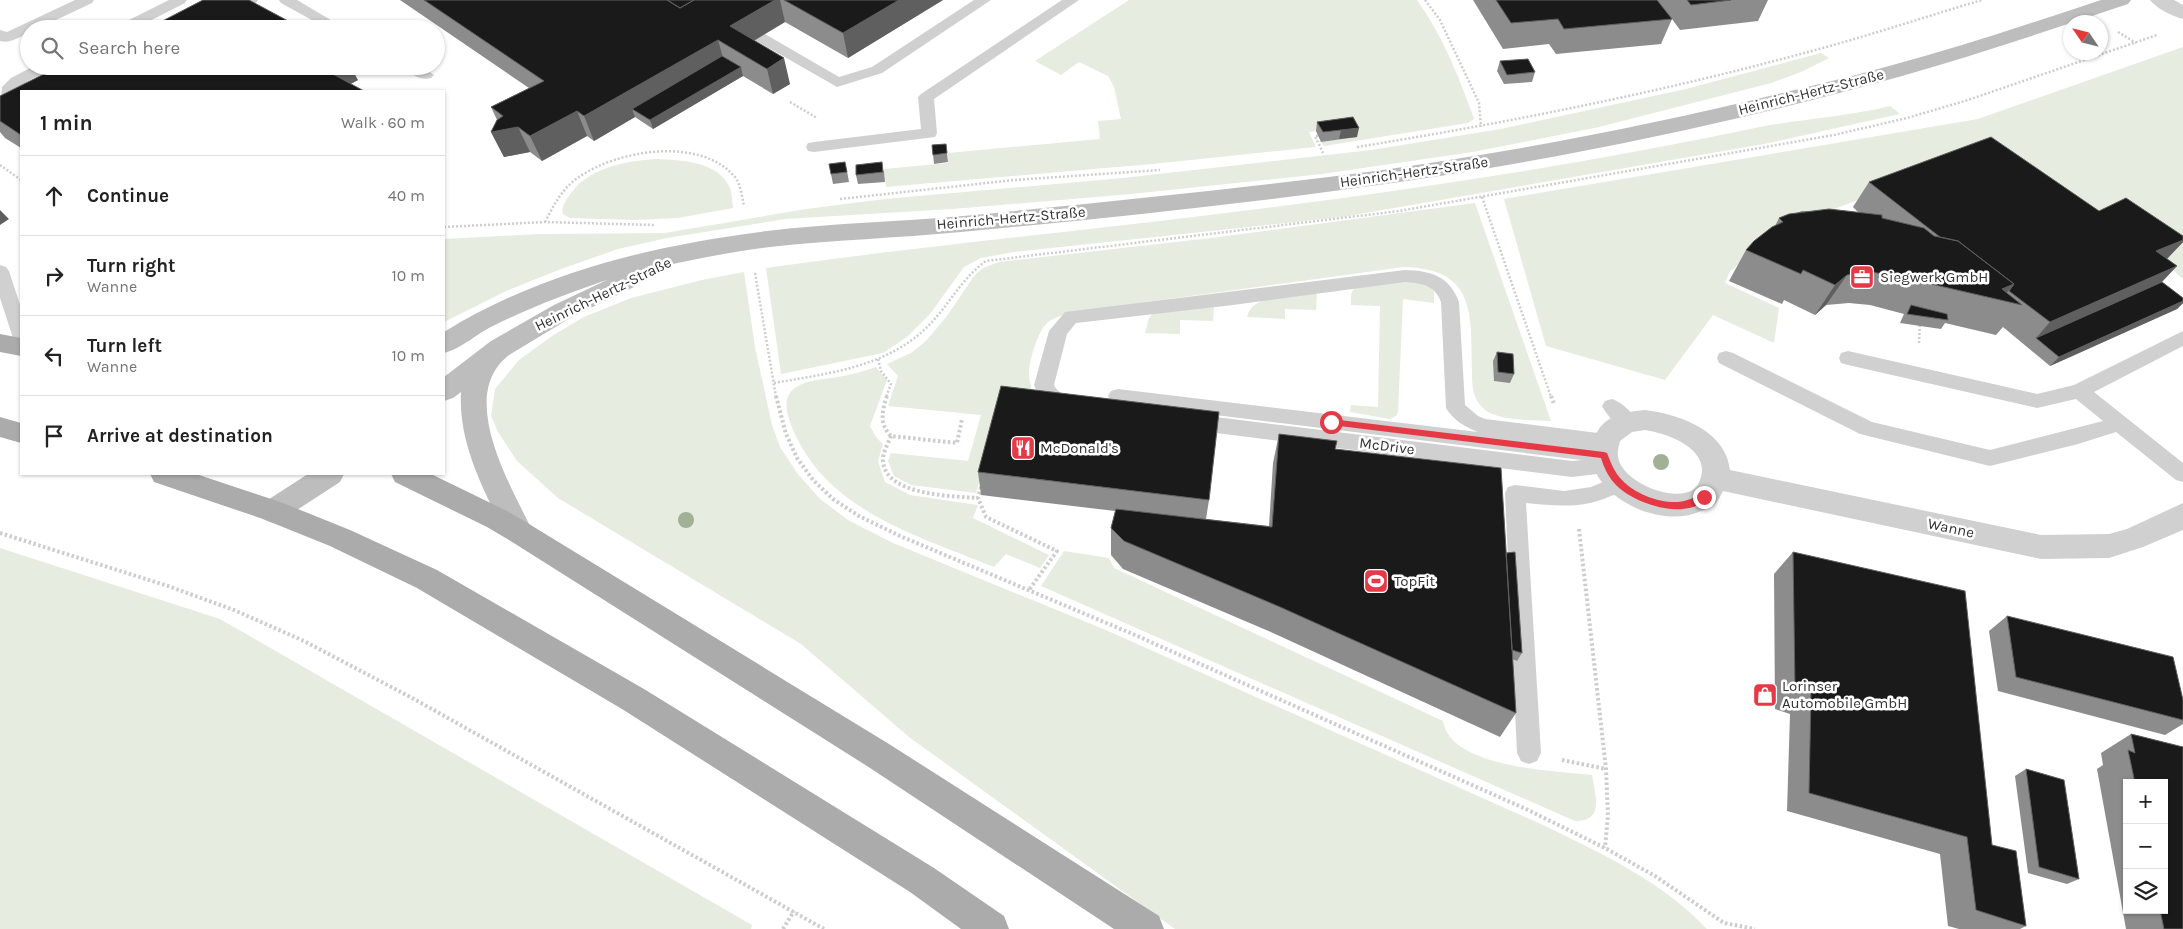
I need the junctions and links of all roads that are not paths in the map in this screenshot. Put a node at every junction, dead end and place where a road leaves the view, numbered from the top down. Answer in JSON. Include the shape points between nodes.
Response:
{"nodes":[{"id":1,"x":87,"y":0,"type":"edge"},
{"id":2,"x":180,"y":0,"type":"edge"},
{"id":3,"x":251,"y":0,"type":"edge"},
{"id":4,"x":286,"y":0,"type":"edge"},
{"id":5,"x":706,"y":0,"type":"edge"},
{"id":6,"x":984,"y":0,"type":"edge"},
{"id":7,"x":1072,"y":0,"type":"edge"},
{"id":8,"x":2121,"y":0,"type":"edge"},
{"id":9,"x":2160,"y":0,"type":"edge"},
{"id":10,"x":2183,"y":13,"type":"edge"},
{"id":11,"x":44,"y":20,"type":"edge"},
{"id":12,"x":140,"y":20,"type":"edge"},
{"id":13,"x":212,"y":20,"type":"edge"},
{"id":14,"x":323,"y":20,"type":"edge"},
{"id":15,"x":20,"y":31,"type":"edge"},
{"id":16,"x":0,"y":34,"type":"edge"},
{"id":17,"x":30,"y":75,"type":"edge"},
{"id":18,"x":20,"y":107,"type":"edge"},
{"id":19,"x":814,"y":147,"type":"dead end"},
{"id":20,"x":690,"y":252,"type":"junction"},
{"id":21,"x":0,"y":271,"type":"edge"},
{"id":22,"x":20,"y":332,"type":"edge"},
{"id":23,"x":2183,"y":338,"type":"edge"},
{"id":24,"x":0,"y":342,"type":"edge"},
{"id":25,"x":445,"y":343,"type":"edge"},
{"id":26,"x":20,"y":347,"type":"edge"},
{"id":27,"x":500,"y":348,"type":"junction"},
{"id":28,"x":1726,"y":358,"type":"dead end"},
{"id":29,"x":1848,"y":358,"type":"dead end"},
{"id":30,"x":445,"y":390,"type":"edge"},
{"id":31,"x":2079,"y":391,"type":"junction"},
{"id":32,"x":1113,"y":404,"type":"edge"},
{"id":33,"x":1083,"y":410,"type":"edge"},
{"id":34,"x":2119,"y":423,"type":"junction"},
{"id":35,"x":0,"y":428,"type":"edge"},
{"id":36,"x":20,"y":433,"type":"edge"},
{"id":37,"x":1609,"y":461,"type":"junction"},
{"id":38,"x":2183,"y":474,"type":"edge"},
{"id":39,"x":167,"y":475,"type":"edge"},
{"id":40,"x":291,"y":475,"type":"edge"},
{"id":41,"x":328,"y":475,"type":"edge"},
{"id":42,"x":407,"y":475,"type":"edge"},
{"id":43,"x":1715,"y":478,"type":"junction"},
{"id":44,"x":273,"y":511,"type":"junction"},
{"id":45,"x":2183,"y":515,"type":"edge"},
{"id":46,"x":519,"y":532,"type":"junction"},
{"id":47,"x":1529,"y":753,"type":"road end"},
{"id":48,"x":990,"y":929,"type":"edge"},
{"id":49,"x":1146,"y":929,"type":"edge"}],
"edges":[{"from":1,"to":11,"type":"lane"},
{"from":2,"to":12,"type":"lane"},
{"from":3,"to":13,"type":"lane"},
{"from":4,"to":14,"type":"lane"},
{"from":5,"to":6,"type":"lane","via":[[836,82],[877,70]]},
{"from":7,"to":19,"type":"lane","via":[[926,97],[929,133]]},
{"from":8,"to":20,"type":"main road","name":"Heinrich-Hertz-Straße","via":[[1883,74],[1723,114],[1579,145],[1340,183],[960,224],[768,239]]},
{"from":9,"to":10,"type":"street"},
{"from":15,"to":16,"type":"lane","via":[[6,38]]},
{"from":17,"to":18,"type":"lane","via":[[12,84],[3,96],[5,103]]},
{"from":20,"to":25,"type":"main road","name":"Heinrich-Hertz-Straße","via":[[614,268],[550,290],[484,319]]},
{"from":20,"to":27,"type":"main road","name":"Heinrich-Hertz-Straße","via":[[571,307]]},
{"from":21,"to":22,"type":"lane"},
{"from":23,"to":31,"type":"lane"},
{"from":24,"to":26,"type":"main road"},
{"from":27,"to":30,"type":"main road","name":"Heinrich-Hertz-Straße"},
{"from":27,"to":46,"type":"main road","via":[[478,374],[473,410],[482,446]]},
{"from":28,"to":34,"type":"lane","via":[[1867,429],[1990,458]]},
{"from":29,"to":31,"type":"lane","via":[[2037,401]]},
{"from":31,"to":34,"type":"lane"},
{"from":32,"to":37,"type":"lane","name":"McDrive","via":[[1572,469]]},
{"from":33,"to":37,"type":"lane","via":[[1061,404],[1046,391],[1044,385],[1058,331],[1071,317],[1419,276],[1433,280],[1447,292],[1456,408],[1461,414],[1483,426],[1568,437]]},
{"from":34,"to":38,"type":"lane"},
{"from":35,"to":36,"type":"main road"},
{"from":37,"to":43,"type":"street","via":[[1647,500],[1663,505],[1693,503],[1704,497]]},
{"from":37,"to":43,"type":"street","via":[[1619,414],[1660,421],[1689,433],[1710,454]]},
{"from":37,"to":47,"type":"lane","via":[[1594,495],[1564,499],[1515,493],[1530,608]]},
{"from":39,"to":44,"type":"main road"},
{"from":40,"to":44,"type":"main road"},
{"from":41,"to":44,"type":"main road"},
{"from":42,"to":46,"type":"main road"},
{"from":43,"to":45,"type":"street","name":"Wanne","via":[[2041,547],[2109,546],[2173,522]]},
{"from":44,"to":48,"type":"main road","via":[[427,579],[633,699],[922,880]]},
{"from":46,"to":49,"type":"main road","via":[[878,755]]}]}
